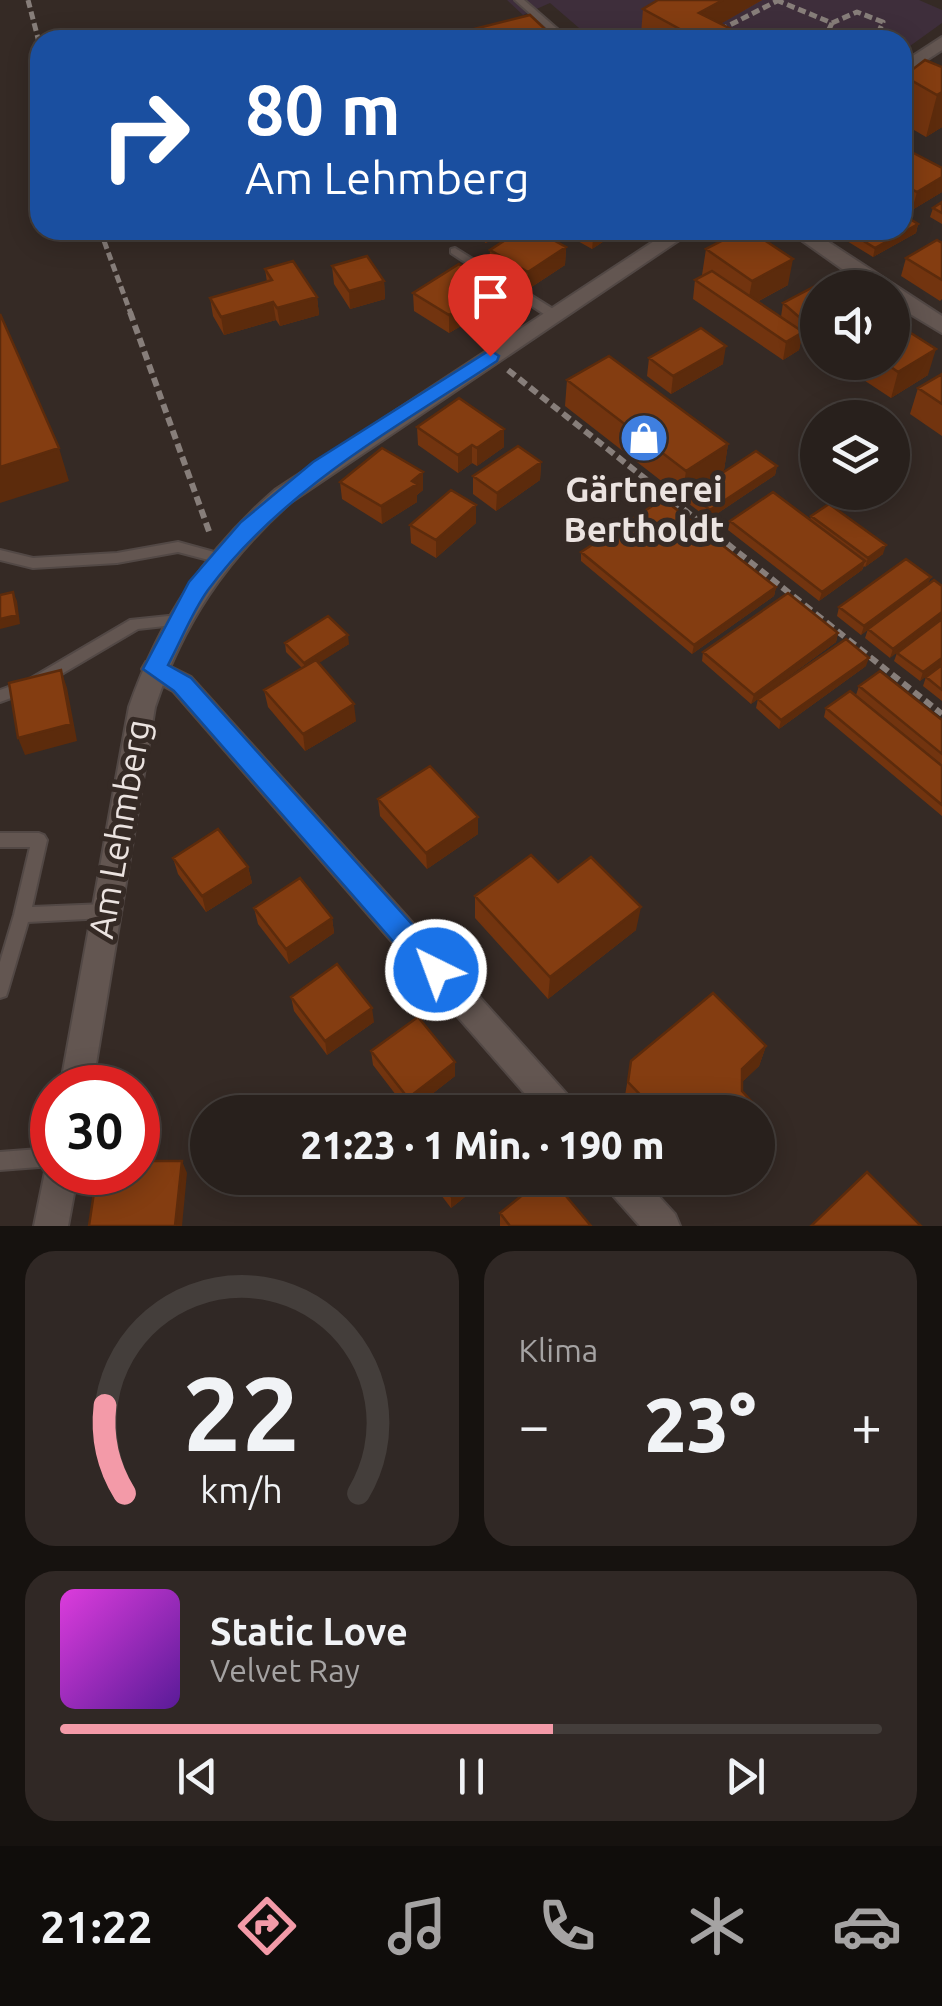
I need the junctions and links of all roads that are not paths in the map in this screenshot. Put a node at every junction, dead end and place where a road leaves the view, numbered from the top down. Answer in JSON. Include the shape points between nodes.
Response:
{"nodes":[{"id":1,"x":519,"y":0,"type":"edge"},
{"id":2,"x":554,"y":30,"type":"edge"},
{"id":3,"x":942,"y":42,"type":"edge"},
{"id":4,"x":912,"y":64,"type":"edge"},
{"id":5,"x":669,"y":240,"type":"edge"},
{"id":6,"x":812,"y":240,"type":"edge"},
{"id":7,"x":455,"y":251,"type":"dead end"},
{"id":8,"x":857,"y":270,"type":"edge"},
{"id":9,"x":910,"y":305,"type":"edge"},
{"id":10,"x":554,"y":314,"type":"junction"},
{"id":11,"x":942,"y":326,"type":"edge"},
{"id":12,"x":0,"y":554,"type":"edge"},
{"id":13,"x":220,"y":558,"type":"junction"},
{"id":14,"x":178,"y":620,"type":"junction"},
{"id":15,"x":155,"y":669,"type":"junction"},
{"id":16,"x":0,"y":696,"type":"edge"},
{"id":17,"x":0,"y":840,"type":"edge"},
{"id":18,"x":105,"y":911,"type":"junction"},
{"id":19,"x":22,"y":915,"type":"junction"},
{"id":20,"x":0,"y":990,"type":"edge"},
{"id":21,"x":80,"y":1065,"type":"edge"},
{"id":22,"x":547,"y":1095,"type":"edge"},
{"id":23,"x":30,"y":1158,"type":"edge"},
{"id":24,"x":0,"y":1160,"type":"edge"},
{"id":25,"x":57,"y":1195,"type":"edge"},
{"id":26,"x":635,"y":1195,"type":"edge"},
{"id":27,"x":51,"y":1226,"type":"edge"},
{"id":28,"x":663,"y":1226,"type":"edge"}],
"edges":[{"from":1,"to":2,"type":"lane"},
{"from":3,"to":4,"type":"street"},
{"from":5,"to":10,"type":"street","name":"Am Lehmberg"},
{"from":6,"to":8,"type":"street"},
{"from":7,"to":10,"type":"lane"},
{"from":9,"to":11,"type":"street"},
{"from":10,"to":13,"type":"street","name":"Am Lehmberg","via":[[320,468]]},
{"from":12,"to":13,"type":"lane","via":[[33,563],[178,547]]},
{"from":13,"to":14,"type":"street","name":"Am Lehmberg"},
{"from":14,"to":15,"type":"street","name":"Am Lehmberg"},
{"from":14,"to":16,"type":"lane","via":[[134,624]]},
{"from":15,"to":18,"type":"street","name":"Am Lehmberg","via":[[142,707]]},
{"from":15,"to":22,"type":"street","via":[[182,684]]},
{"from":17,"to":19,"type":"lane","via":[[39,840]]},
{"from":18,"to":19,"type":"lane"},
{"from":18,"to":21,"type":"street","name":"Am Lehmberg"},
{"from":19,"to":20,"type":"lane"},
{"from":23,"to":24,"type":"lane"},
{"from":25,"to":27,"type":"street"},
{"from":26,"to":28,"type":"street"}]}
